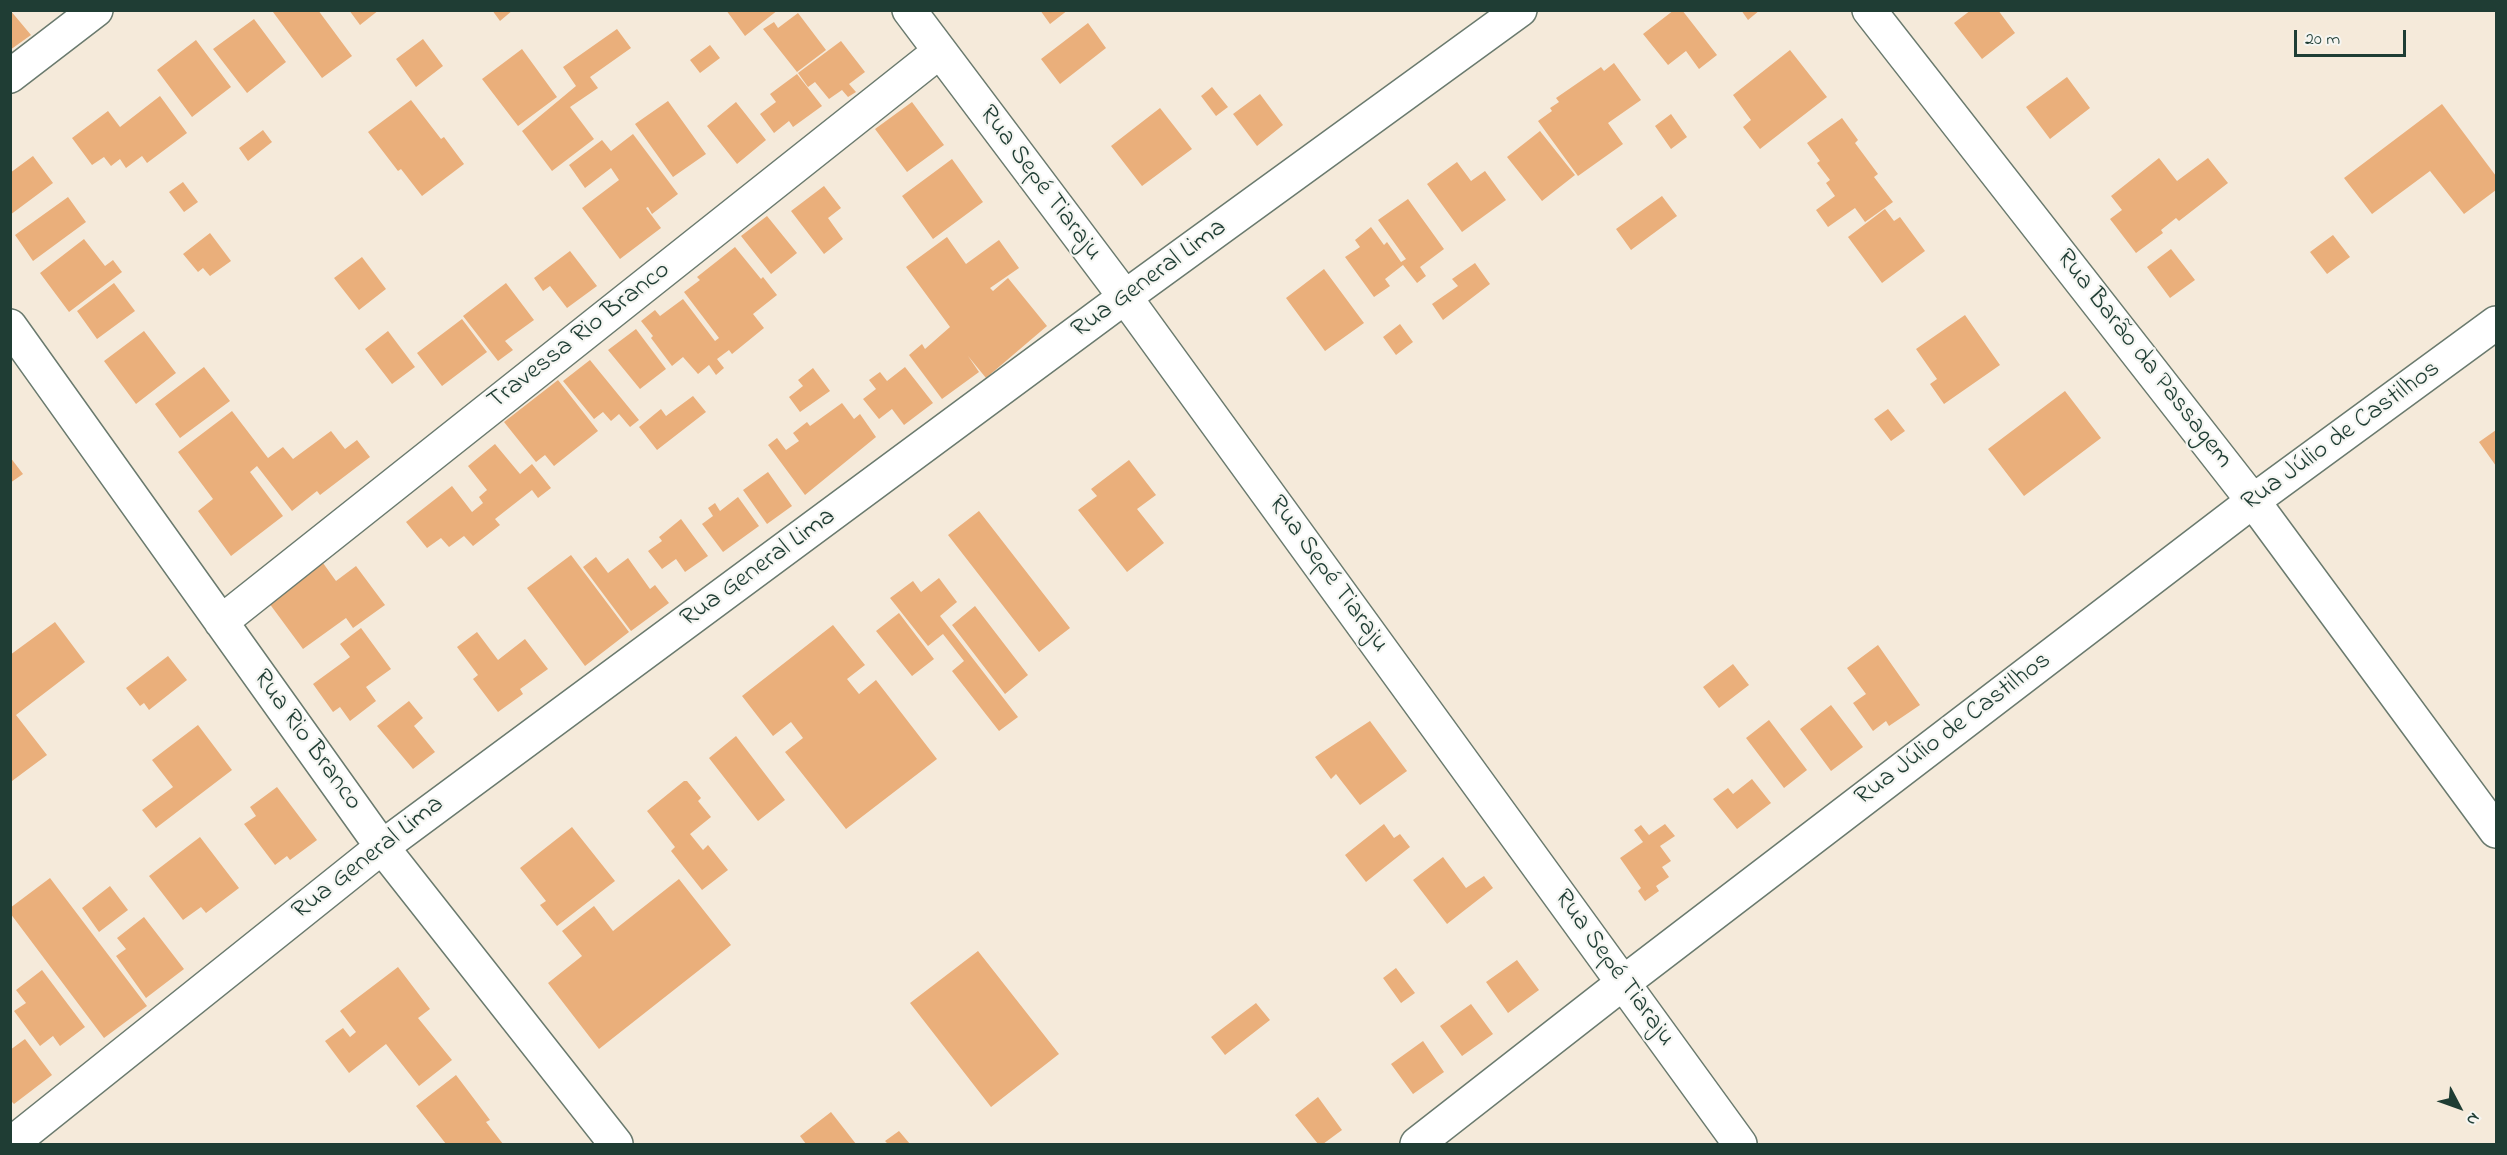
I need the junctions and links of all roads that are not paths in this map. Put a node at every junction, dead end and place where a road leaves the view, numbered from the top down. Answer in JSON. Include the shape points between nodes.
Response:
{"nodes":[{"id":1,"x":96,"y":10,"type":"edge"},
{"id":2,"x":909,"y":10,"type":"edge"},
{"id":3,"x":1520,"y":10,"type":"edge"},
{"id":4,"x":1869,"y":10,"type":"edge"},
{"id":5,"x":939,"y":52,"type":"junction"},
{"id":6,"x":10,"y":76,"type":"edge"},
{"id":7,"x":1125,"y":297,"type":"junction"},
{"id":8,"x":2496,"y":322,"type":"edge"},
{"id":9,"x":10,"y":326,"type":"edge"},
{"id":10,"x":2253,"y":501,"type":"junction"},
{"id":11,"x":221,"y":622,"type":"junction"},
{"id":12,"x":2496,"y":831,"type":"edge"},
{"id":13,"x":382,"y":847,"type":"junction"},
{"id":14,"x":1623,"y":983,"type":"junction"},
{"id":15,"x":11,"y":1144,"type":"edge"},
{"id":16,"x":616,"y":1144,"type":"edge"},
{"id":17,"x":1417,"y":1144,"type":"edge"},
{"id":18,"x":1740,"y":1144,"type":"edge"}],
"edges":[{"from":1,"to":6,"type":"street"},
{"from":2,"to":5,"type":"street","name":"Rua Sepé Tiaraju"},
{"from":3,"to":7,"type":"street","name":"Rua General Lima"},
{"from":4,"to":10,"type":"street","name":"Rua Barão da Passagem"},
{"from":5,"to":7,"type":"street","name":"Rua Sepé Tiaraju"},
{"from":5,"to":11,"type":"street","name":"Travessa Rio Branco"},
{"from":7,"to":13,"type":"street","name":"Rua General Lima"},
{"from":7,"to":14,"type":"street","name":"Rua Sepé Tiaraju"},
{"from":8,"to":10,"type":"street","name":"Rua Júlio de Castilhos"},
{"from":9,"to":11,"type":"street","name":"Rua Rio Branco"},
{"from":10,"to":12,"type":"street","name":"Rua Barão da Passagem"},
{"from":10,"to":14,"type":"street","name":"Rua Júlio de Castilhos"},
{"from":11,"to":13,"type":"street","name":"Rua Rio Branco"},
{"from":13,"to":15,"type":"street","name":"Rua General Lima"},
{"from":13,"to":16,"type":"street","name":"Rua Rio Branco"},
{"from":14,"to":17,"type":"street","name":"Rua Júlio de Castilhos"},
{"from":14,"to":18,"type":"street","name":"Rua Sepé Tiaraju"}]}
